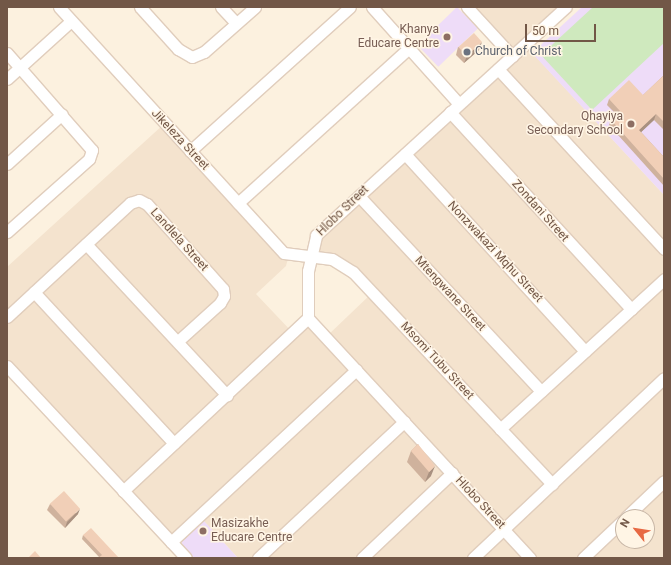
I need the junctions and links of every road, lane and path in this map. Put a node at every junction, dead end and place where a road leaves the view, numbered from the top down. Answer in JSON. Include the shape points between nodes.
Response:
{"nodes":[{"id":1,"x":59,"y":7,"type":"edge"},
{"id":2,"x":140,"y":7,"type":"edge"},
{"id":3,"x":221,"y":7,"type":"edge"},
{"id":4,"x":255,"y":7,"type":"edge"},
{"id":5,"x":350,"y":7,"type":"edge"},
{"id":6,"x":372,"y":7,"type":"edge"},
{"id":7,"x":467,"y":7,"type":"edge"},
{"id":8,"x":566,"y":7,"type":"edge"},
{"id":9,"x":72,"y":21,"type":"junction"},
{"id":10,"x":236,"y":24,"type":"junction"},
{"id":11,"x":409,"y":48,"type":"junction"},
{"id":12,"x":7,"y":53,"type":"edge"},
{"id":13,"x":512,"y":56,"type":"junction"},
{"id":14,"x":20,"y":67,"type":"junction"},
{"id":15,"x":498,"y":69,"type":"junction"},
{"id":16,"x":7,"y":79,"type":"edge"},
{"id":17,"x":459,"y":104,"type":"junction"},
{"id":18,"x":450,"y":112,"type":"junction"},
{"id":19,"x":62,"y":114,"type":"junction"},
{"id":20,"x":190,"y":151,"type":"junction"},
{"id":21,"x":404,"y":154,"type":"junction"},
{"id":22,"x":7,"y":164,"type":"edge"},
{"id":23,"x":359,"y":196,"type":"junction"},
{"id":24,"x":238,"y":203,"type":"junction"},
{"id":25,"x":7,"y":232,"type":"edge"},
{"id":26,"x":86,"y":244,"type":"junction"},
{"id":27,"x":664,"y":249,"type":"edge"},
{"id":28,"x":311,"y":256,"type":"junction"},
{"id":29,"x":664,"y":279,"type":"edge"},
{"id":30,"x":34,"y":292,"type":"junction"},
{"id":31,"x":630,"y":309,"type":"junction"},
{"id":32,"x":7,"y":316,"type":"edge"},
{"id":33,"x":308,"y":318,"type":"junction"},
{"id":34,"x":178,"y":341,"type":"junction"},
{"id":35,"x":585,"y":351,"type":"junction"},
{"id":36,"x":7,"y":366,"type":"edge"},
{"id":37,"x":356,"y":370,"type":"junction"},
{"id":38,"x":664,"y":378,"type":"edge"},
{"id":39,"x":541,"y":391,"type":"junction"},
{"id":40,"x":227,"y":394,"type":"junction"},
{"id":41,"x":404,"y":422,"type":"junction"},
{"id":42,"x":500,"y":429,"type":"junction"},
{"id":43,"x":174,"y":443,"type":"junction"},
{"id":44,"x":452,"y":473,"type":"junction"},
{"id":45,"x":664,"y":481,"type":"edge"},
{"id":46,"x":552,"y":484,"type":"junction"},
{"id":47,"x":123,"y":491,"type":"junction"},
{"id":48,"x":634,"y":509,"type":"edge"},
{"id":49,"x":615,"y":528,"type":"edge"},
{"id":50,"x":504,"y":529,"type":"junction"},
{"id":51,"x":171,"y":542,"type":"junction"},
{"id":52,"x":186,"y":558,"type":"edge"},
{"id":53,"x":258,"y":558,"type":"edge"},
{"id":54,"x":362,"y":558,"type":"edge"},
{"id":55,"x":473,"y":558,"type":"edge"},
{"id":56,"x":530,"y":558,"type":"edge"},
{"id":57,"x":583,"y":558,"type":"edge"}],
"edges":[{"from":1,"to":9,"type":"street","name":"Jikeleza Street"},
{"from":2,"to":10,"type":"street","via":[[178,49],[192,57],[204,52]]},
{"from":3,"to":10,"type":"street"},
{"from":4,"to":10,"type":"street"},
{"from":5,"to":20,"type":"street"},
{"from":6,"to":11,"type":"street"},
{"from":7,"to":13,"type":"street"},
{"from":8,"to":13,"type":"street","name":"Hlobo Street"},
{"from":9,"to":14,"type":"street"},
{"from":9,"to":20,"type":"street","name":"Jikeleza Street"},
{"from":11,"to":17,"type":"street"},
{"from":11,"to":24,"type":"street"},
{"from":12,"to":14,"type":"street"},
{"from":13,"to":15,"type":"street","name":"Hlobo Street"},
{"from":14,"to":16,"type":"street"},
{"from":14,"to":19,"type":"street"},
{"from":15,"to":17,"type":"street","name":"Hlobo Street"},
{"from":15,"to":27,"type":"street"},
{"from":17,"to":18,"type":"street","name":"Hlobo Street"},
{"from":18,"to":21,"type":"street","name":"Hlobo Street"},
{"from":18,"to":31,"type":"street","name":"Zondani Street"},
{"from":19,"to":22,"type":"street"},
{"from":19,"to":25,"type":"street","via":[[90,145],[92,153]]},
{"from":20,"to":24,"type":"street","name":"Jikeleza Street"},
{"from":21,"to":23,"type":"street","name":"Hlobo Street"},
{"from":21,"to":35,"type":"street","name":"Nonzwakazi Mqhu Street"},
{"from":23,"to":28,"type":"street","name":"Hlobo Street","via":[[316,235]]},
{"from":23,"to":39,"type":"street","name":"Mtengwane Street"},
{"from":24,"to":28,"type":"street","name":"Jikeleza Street","via":[[284,253]]},
{"from":26,"to":30,"type":"street","name":"Landlela Street"},
{"from":26,"to":34,"type":"street"},
{"from":26,"to":34,"type":"street","name":"Landlela Street","via":[[132,201],[142,200],[147,204],[223,289],[224,296],[220,303]]},
{"from":28,"to":33,"type":"street","name":"Hlobo Street","via":[[308,271]]},
{"from":28,"to":42,"type":"street","name":"Msomi Tubu Street","via":[[332,259],[353,272]]},
{"from":29,"to":31,"type":"street"},
{"from":30,"to":32,"type":"street","name":"Landlela Street"},
{"from":30,"to":43,"type":"street"},
{"from":31,"to":35,"type":"street"},
{"from":33,"to":37,"type":"street","name":"Hlobo Street"},
{"from":33,"to":40,"type":"street"},
{"from":34,"to":40,"type":"street"},
{"from":35,"to":39,"type":"street"},
{"from":36,"to":47,"type":"street"},
{"from":37,"to":41,"type":"street","name":"Hlobo Street"},
{"from":37,"to":51,"type":"street"},
{"from":38,"to":46,"type":"street"},
{"from":39,"to":42,"type":"street"},
{"from":40,"to":43,"type":"street"},
{"from":41,"to":44,"type":"street","name":"Hlobo Street"},
{"from":41,"to":53,"type":"street"},
{"from":42,"to":46,"type":"street","name":"Msomi Tubu Street"},
{"from":43,"to":47,"type":"street"},
{"from":44,"to":50,"type":"street","name":"Hlobo Street"},
{"from":44,"to":54,"type":"street"},
{"from":45,"to":48,"type":"street"},
{"from":46,"to":50,"type":"street"},
{"from":47,"to":51,"type":"street"},
{"from":49,"to":57,"type":"street"},
{"from":50,"to":55,"type":"street"},
{"from":50,"to":56,"type":"street","name":"Hlobo Street"},
{"from":51,"to":52,"type":"street"}]}
